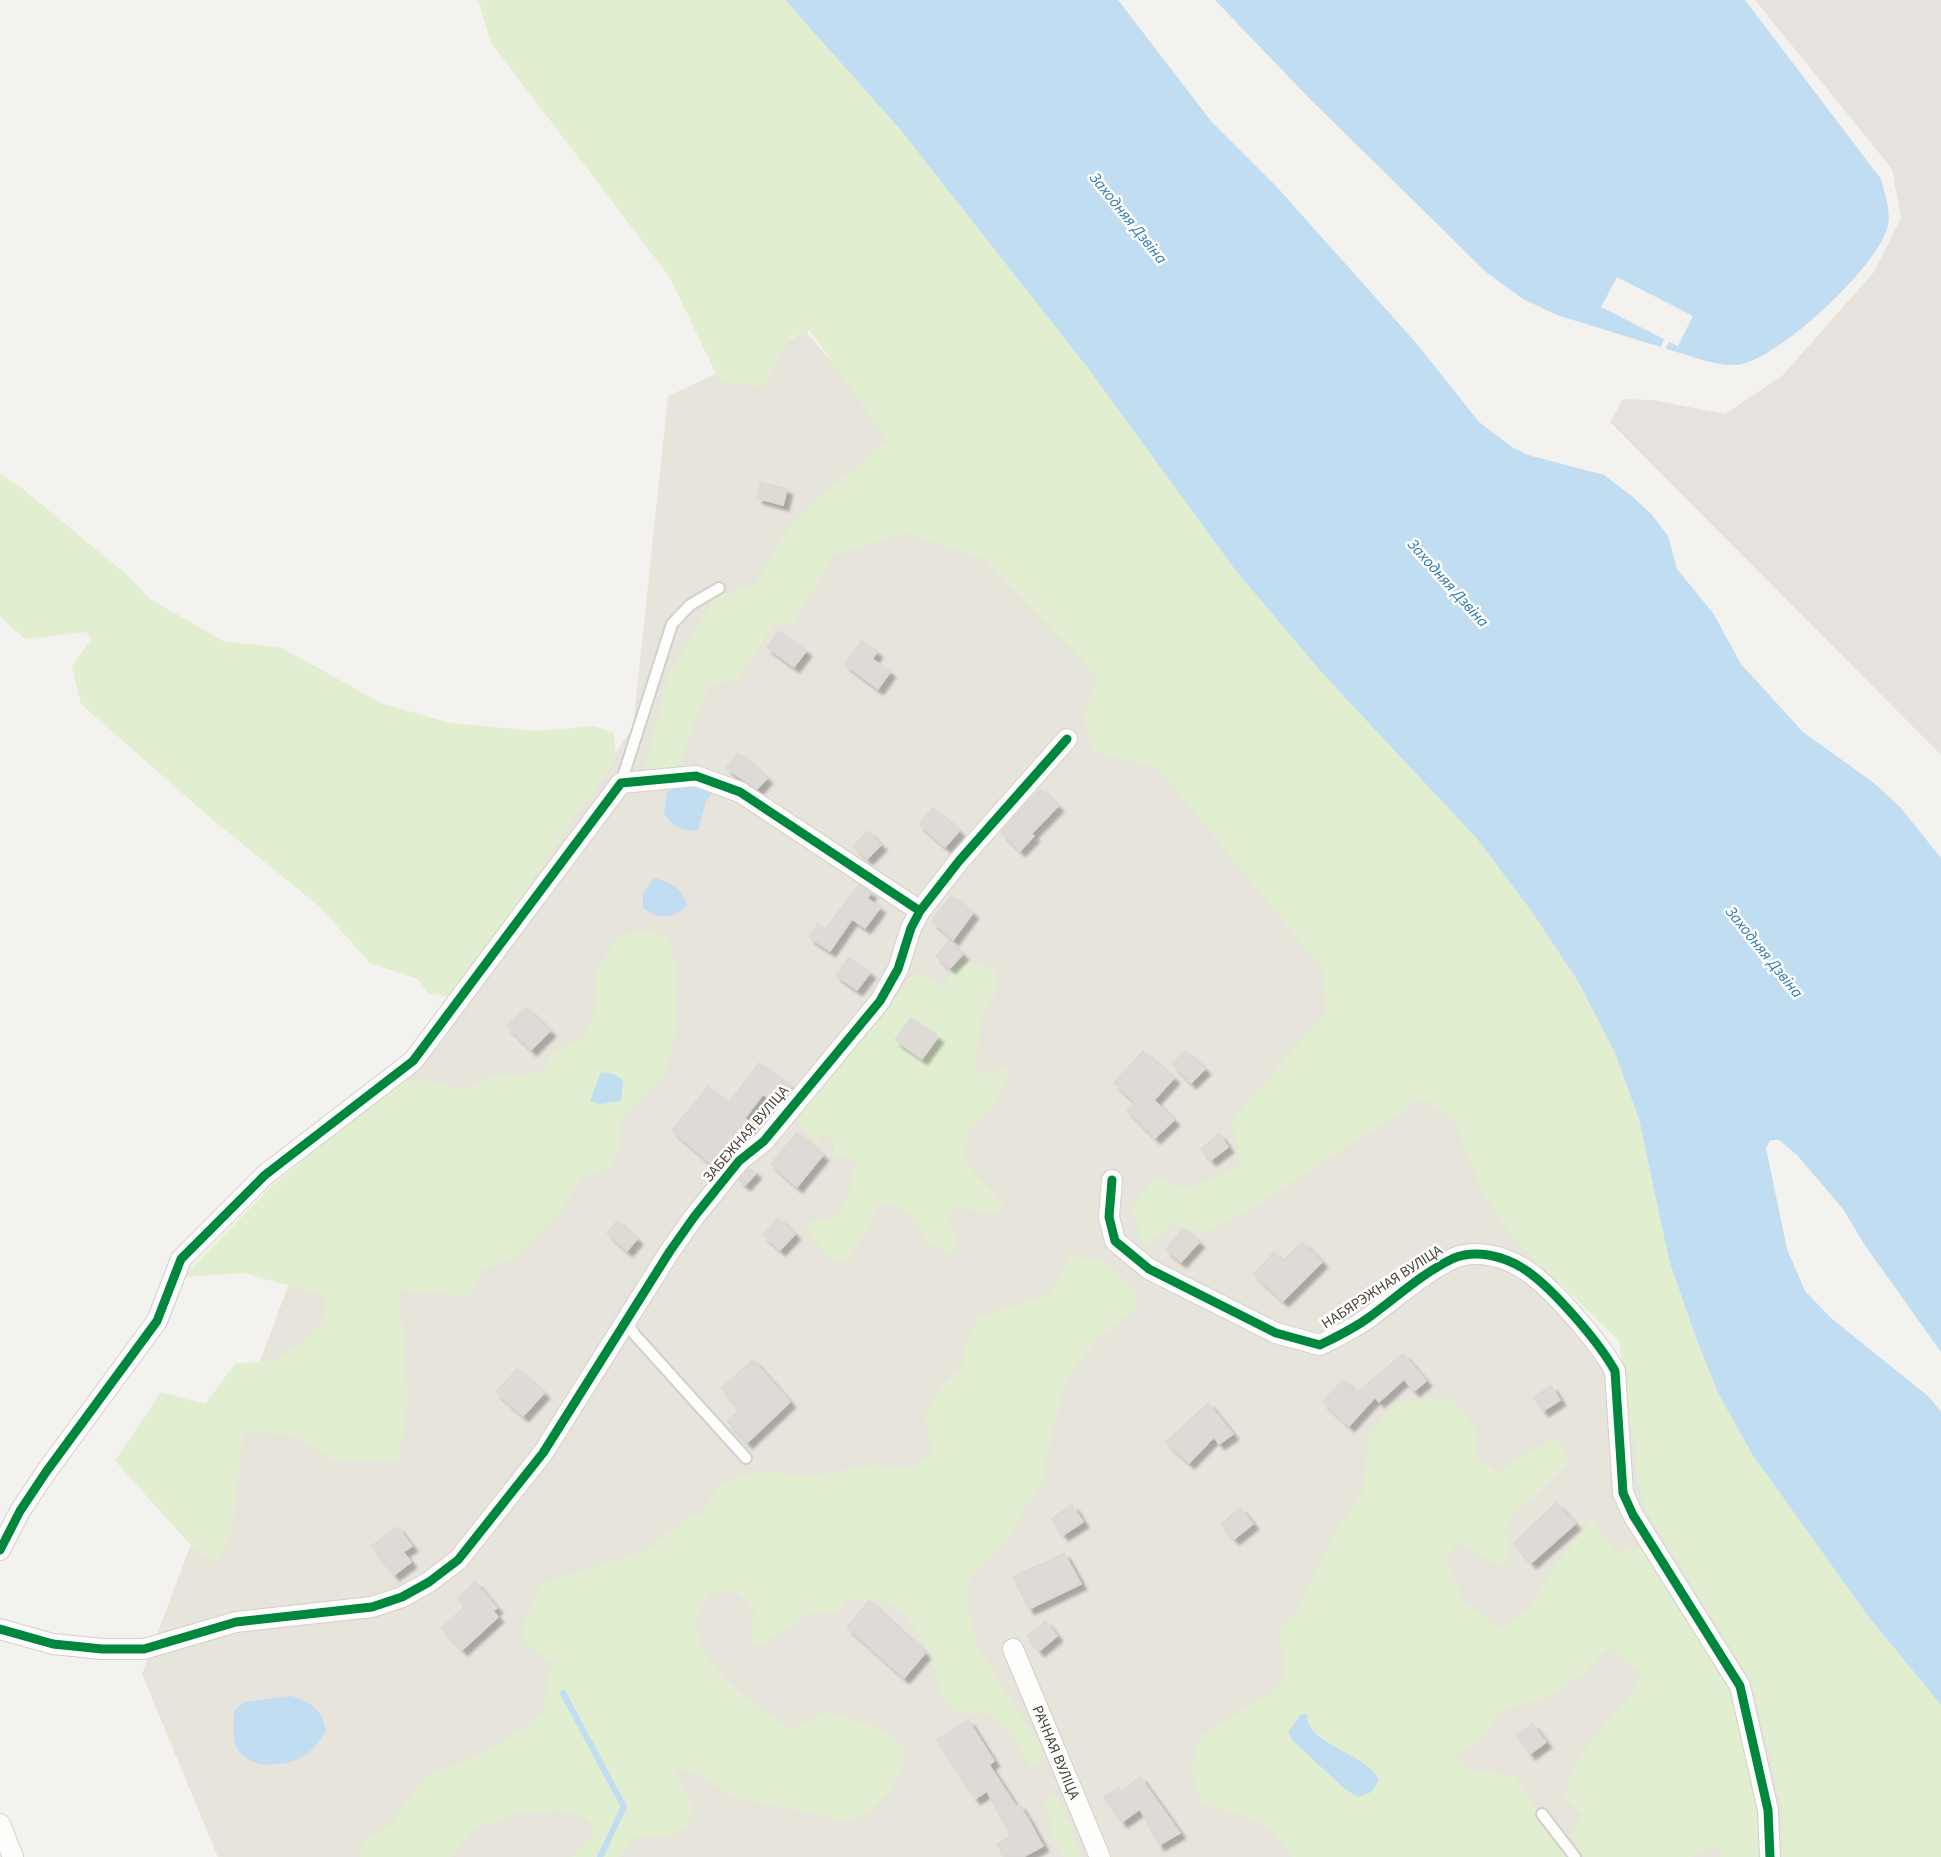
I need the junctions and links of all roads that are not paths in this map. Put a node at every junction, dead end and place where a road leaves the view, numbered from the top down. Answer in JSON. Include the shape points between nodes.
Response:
{"nodes":[{"id":1,"x":718,"y":588,"type":"dead end"},
{"id":2,"x":1066,"y":740,"type":"dead end"},
{"id":3,"x":621,"y":783,"type":"junction"},
{"id":4,"x":920,"y":911,"type":"junction"},
{"id":5,"x":1112,"y":1180,"type":"dead end"},
{"id":6,"x":626,"y":1320,"type":"junction"},
{"id":7,"x":746,"y":1458,"type":"dead end"},
{"id":8,"x":0,"y":1550,"type":"edge"},
{"id":9,"x":0,"y":1629,"type":"edge"},
{"id":10,"x":1013,"y":1649,"type":"dead end"},
{"id":11,"x":1542,"y":1814,"type":"dead end"},
{"id":12,"x":0,"y":1824,"type":"edge"},
{"id":13,"x":13,"y":1857,"type":"edge"},
{"id":14,"x":1100,"y":1857,"type":"edge"},
{"id":15,"x":1575,"y":1857,"type":"edge"},
{"id":16,"x":1770,"y":1857,"type":"edge"}],
"edges":[{"from":1,"to":3,"type":"lane","via":[[690,605],[672,624]]},
{"from":2,"to":4,"type":"street","name":"ЗАБЕЖНАЯ ВУЛІЦА"},
{"from":3,"to":4,"type":"street","via":[[696,776],[740,792]]},
{"from":3,"to":8,"type":"street","via":[[413,1061],[265,1175],[181,1259],[157,1321],[46,1472]]},
{"from":4,"to":6,"type":"street","name":"ЗАБЕЖНАЯ ВУЛІЦА","via":[[898,969],[880,1001],[764,1142],[739,1161],[694,1217]]},
{"from":5,"to":16,"type":"street","name":"НАБЯРЭЖНАЯ ВУЛІЦА","via":[[1109,1217],[1115,1241],[1149,1269],[1276,1333],[1320,1345],[1366,1319],[1428,1273],[1455,1258],[1475,1253],[1524,1268],[1552,1294],[1606,1354],[1615,1371],[1623,1493],[1740,1686],[1768,1810]]},
{"from":6,"to":7,"type":"lane","via":[[635,1335]]},
{"from":6,"to":9,"type":"street","name":"ЗАБЕЖНАЯ ВУЛІЦА","via":[[543,1453],[459,1560],[402,1597],[372,1607],[236,1622],[144,1649],[53,1644]]},
{"from":10,"to":14,"type":"street","name":"РАЧНАЯ ВУЛІЦА"},
{"from":11,"to":15,"type":"lane"},
{"from":12,"to":13,"type":"street"}]}
